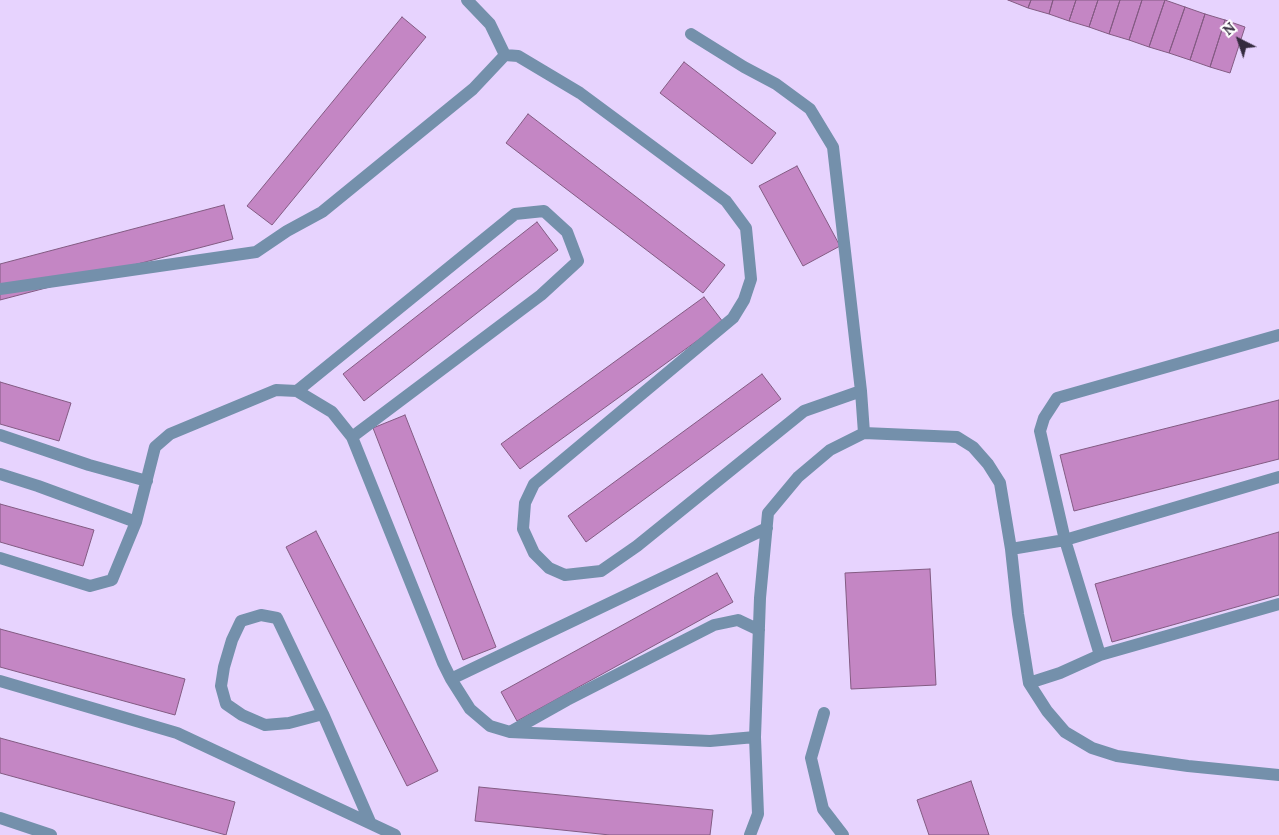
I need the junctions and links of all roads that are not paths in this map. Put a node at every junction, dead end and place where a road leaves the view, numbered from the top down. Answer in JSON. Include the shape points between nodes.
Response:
{"nodes":[{"id":1,"x":467,"y":0,"type":"edge"},
{"id":2,"x":691,"y":34,"type":"dead end"},
{"id":3,"x":505,"y":55,"type":"junction"},
{"id":4,"x":0,"y":290,"type":"edge"},
{"id":5,"x":1279,"y":335,"type":"edge"},
{"id":6,"x":297,"y":391,"type":"junction"},
{"id":7,"x":861,"y":391,"type":"junction"},
{"id":8,"x":864,"y":433,"type":"junction"},
{"id":9,"x":0,"y":435,"type":"edge"},
{"id":10,"x":352,"y":437,"type":"junction"},
{"id":11,"x":0,"y":474,"type":"edge"},
{"id":12,"x":1279,"y":477,"type":"edge"},
{"id":13,"x":147,"y":481,"type":"junction"},
{"id":14,"x":136,"y":522,"type":"junction"},
{"id":15,"x":766,"y":528,"type":"junction"},
{"id":16,"x":1065,"y":540,"type":"junction"},
{"id":17,"x":1011,"y":549,"type":"junction"},
{"id":18,"x":0,"y":558,"type":"edge"},
{"id":19,"x":1279,"y":604,"type":"edge"},
{"id":20,"x":759,"y":630,"type":"junction"},
{"id":21,"x":1100,"y":655,"type":"junction"},
{"id":22,"x":451,"y":679,"type":"junction"},
{"id":23,"x":0,"y":681,"type":"edge"},
{"id":24,"x":1029,"y":683,"type":"junction"},
{"id":25,"x":824,"y":713,"type":"dead end"},
{"id":26,"x":323,"y":714,"type":"junction"},
{"id":27,"x":510,"y":732,"type":"junction"},
{"id":28,"x":754,"y":737,"type":"junction"},
{"id":29,"x":1279,"y":776,"type":"edge"},
{"id":30,"x":0,"y":818,"type":"edge"},
{"id":31,"x":370,"y":822,"type":"junction"},
{"id":32,"x":51,"y":835,"type":"edge"},
{"id":33,"x":395,"y":835,"type":"edge"},
{"id":34,"x":750,"y":835,"type":"edge"},
{"id":35,"x":843,"y":835,"type":"edge"}],
"edges":[{"from":1,"to":3,"type":"street","via":[[490,24]]},
{"from":2,"to":7,"type":"street","via":[[776,84],[810,109],[833,147]]},
{"from":3,"to":4,"type":"street","via":[[473,89],[322,212],[256,252]]},
{"from":3,"to":7,"type":"street","via":[[518,56],[580,93],[726,201],[746,228],[751,279],[734,318],[534,484],[525,503],[523,529],[534,553],[549,568],[565,575],[601,571],[637,546],[804,411]]},
{"from":5,"to":16,"type":"street","via":[[1057,398],[1040,431]]},
{"from":6,"to":10,"type":"street","via":[[332,412]]},
{"from":6,"to":10,"type":"street","via":[[516,214],[544,211],[567,232],[578,261],[541,295]]},
{"from":6,"to":13,"type":"street","via":[[276,390],[170,434],[155,447]]},
{"from":7,"to":8,"type":"street"},
{"from":8,"to":15,"type":"street","via":[[830,450],[798,477],[768,514]]},
{"from":8,"to":17,"type":"street","via":[[957,437],[973,447],[1000,483]]},
{"from":9,"to":13,"type":"street"},
{"from":10,"to":22,"type":"street"},
{"from":11,"to":14,"type":"street"},
{"from":12,"to":16,"type":"street"},
{"from":13,"to":14,"type":"street"},
{"from":14,"to":18,"type":"street","via":[[112,580],[90,586]]},
{"from":15,"to":20,"type":"street"},
{"from":15,"to":22,"type":"street"},
{"from":16,"to":17,"type":"street"},
{"from":16,"to":21,"type":"street"},
{"from":17,"to":24,"type":"street"},
{"from":19,"to":21,"type":"street"},
{"from":20,"to":27,"type":"street","via":[[738,620],[714,625]]},
{"from":20,"to":28,"type":"street"},
{"from":21,"to":24,"type":"street"},
{"from":22,"to":27,"type":"street","via":[[470,709],[490,726]]},
{"from":23,"to":31,"type":"street","via":[[177,733]]},
{"from":24,"to":29,"type":"street","via":[[1065,732],[1092,748],[1117,756]]},
{"from":25,"to":35,"type":"street","via":[[811,758],[823,810]]},
{"from":26,"to":26,"type":"street","via":[[278,618],[261,615],[241,621],[224,668],[221,686],[226,704],[265,725],[289,723]]},
{"from":26,"to":31,"type":"street"},
{"from":27,"to":28,"type":"street","via":[[710,741]]},
{"from":28,"to":34,"type":"street","via":[[758,814]]},
{"from":30,"to":32,"type":"street"},
{"from":31,"to":33,"type":"street"}]}
